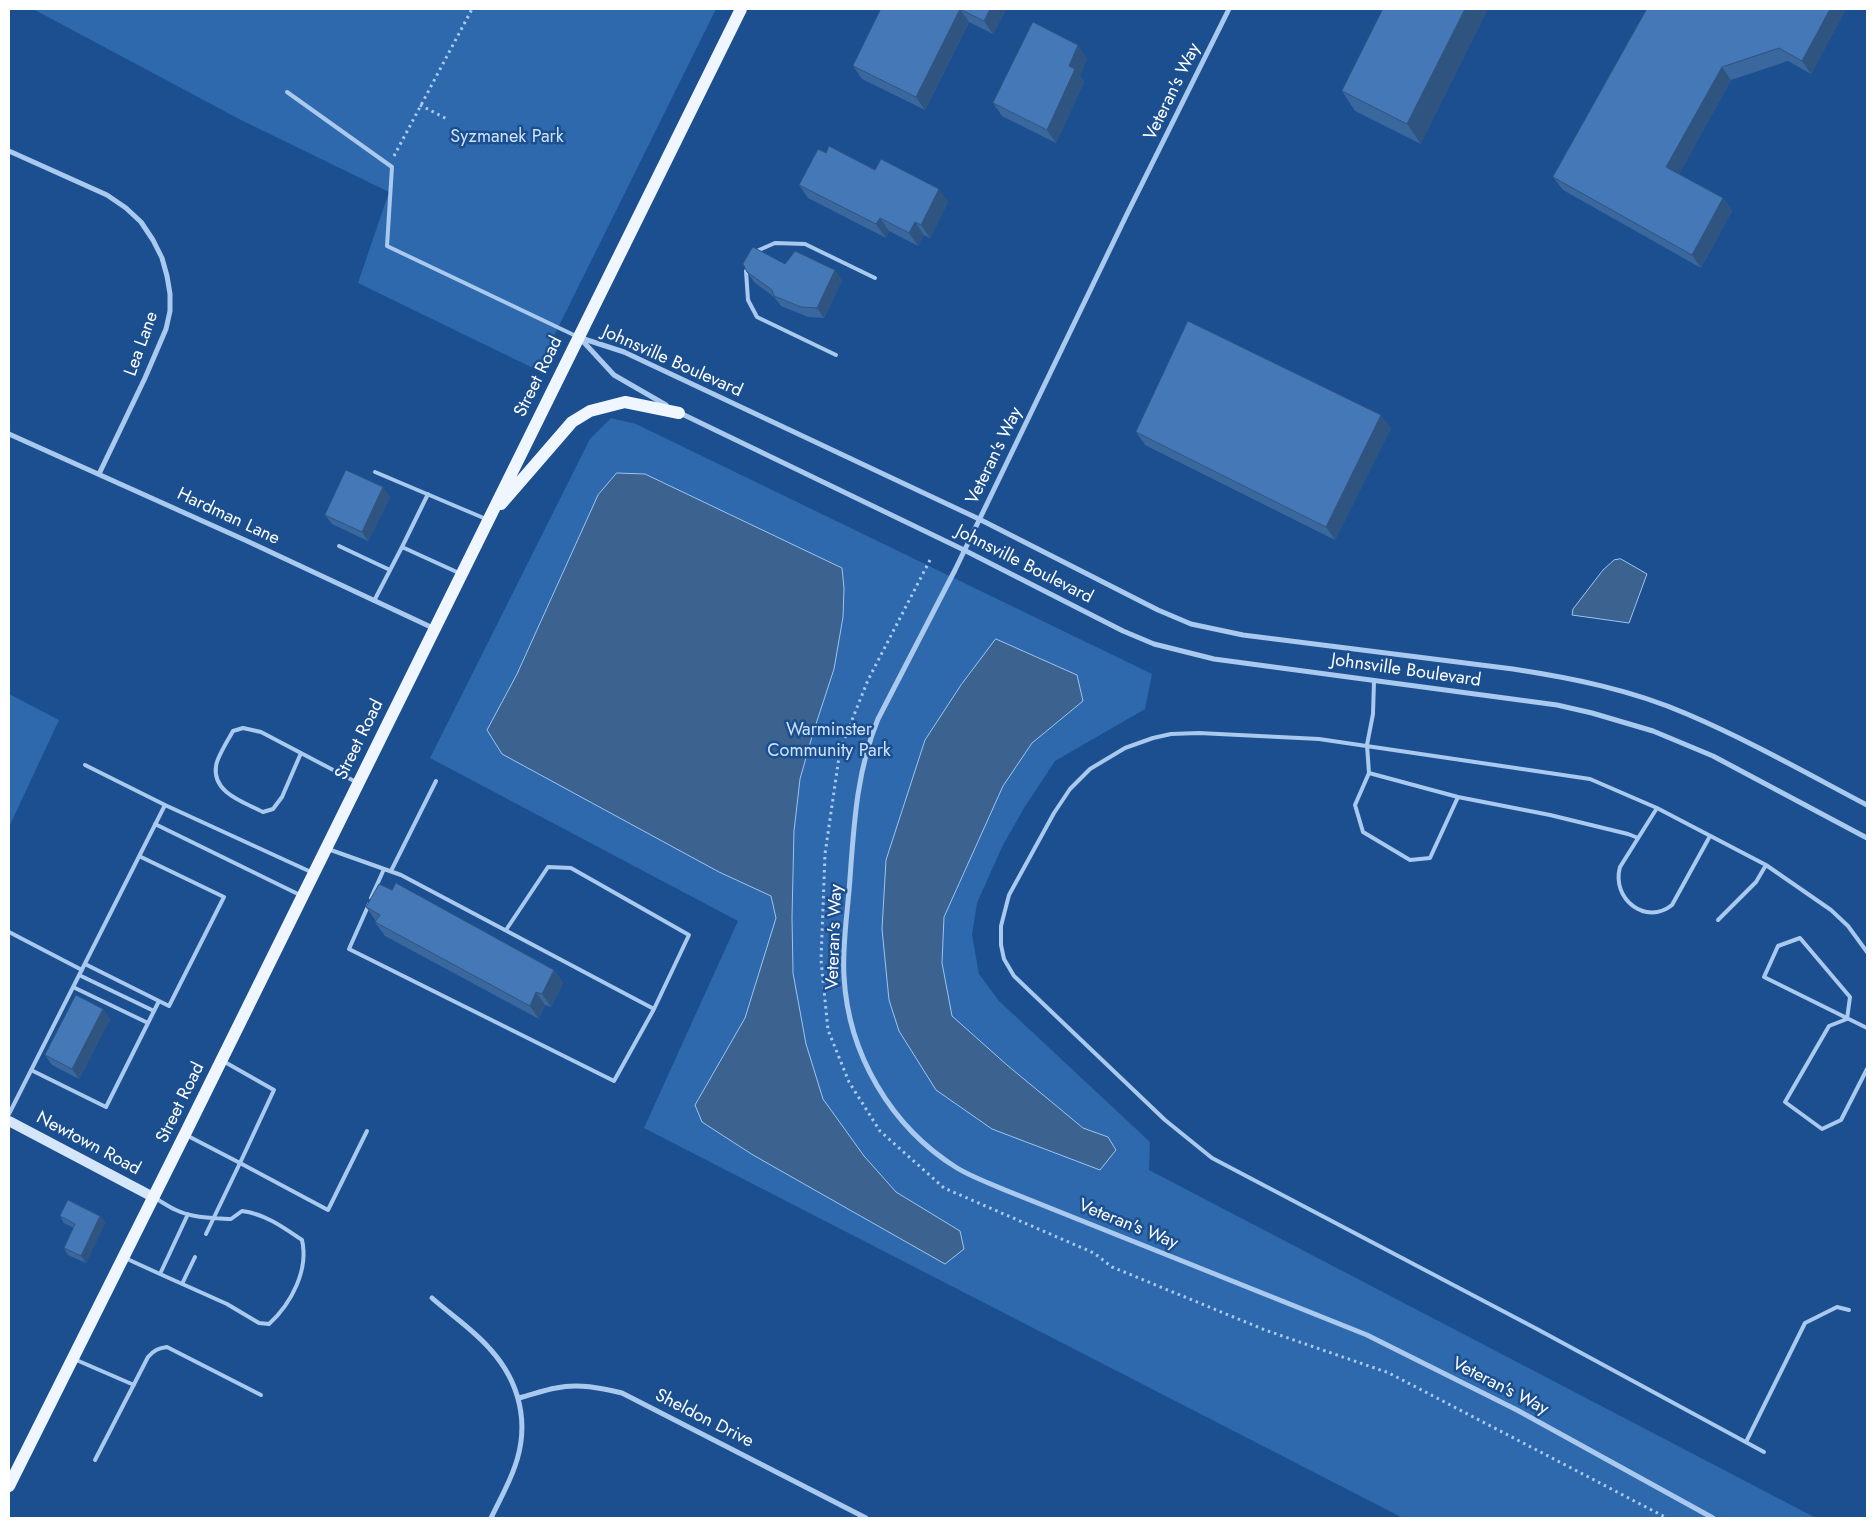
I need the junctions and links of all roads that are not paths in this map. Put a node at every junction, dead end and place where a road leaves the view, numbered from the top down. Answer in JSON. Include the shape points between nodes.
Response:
{"nodes":[{"id":1,"x":741,"y":9,"type":"edge"},
{"id":2,"x":1230,"y":9,"type":"edge"},
{"id":3,"x":287,"y":92,"type":"dead end"},
{"id":4,"x":9,"y":151,"type":"edge"},
{"id":5,"x":755,"y":257,"type":"edge"},
{"id":6,"x":750,"y":264,"type":"edge"},
{"id":7,"x":875,"y":278,"type":"dead end"},
{"id":8,"x":578,"y":337,"type":"junction"},
{"id":9,"x":836,"y":355,"type":"dead end"},
{"id":10,"x":679,"y":413,"type":"junction"},
{"id":11,"x":9,"y":434,"type":"edge"},
{"id":12,"x":375,"y":472,"type":"dead end"},
{"id":13,"x":98,"y":474,"type":"junction"},
{"id":14,"x":428,"y":494,"type":"junction"},
{"id":15,"x":979,"y":519,"type":"junction"},
{"id":16,"x":488,"y":520,"type":"junction"},
{"id":17,"x":339,"y":546,"type":"dead end"},
{"id":18,"x":402,"y":547,"type":"junction"},
{"id":19,"x":964,"y":550,"type":"junction"},
{"id":20,"x":390,"y":570,"type":"junction"},
{"id":21,"x":461,"y":574,"type":"junction"},
{"id":22,"x":374,"y":601,"type":"junction"},
{"id":23,"x":434,"y":628,"type":"junction"},
{"id":24,"x":1374,"y":681,"type":"junction"},
{"id":25,"x":1366,"y":745,"type":"junction"},
{"id":26,"x":301,"y":753,"type":"junction"},
{"id":27,"x":85,"y":765,"type":"dead end"},
{"id":28,"x":1369,"y":773,"type":"junction"},
{"id":29,"x":436,"y":781,"type":"dead end"},
{"id":30,"x":358,"y":783,"type":"junction"},
{"id":31,"x":1458,"y":797,"type":"junction"},
{"id":32,"x":165,"y":805,"type":"junction"},
{"id":33,"x":1867,"y":805,"type":"edge"},
{"id":34,"x":1656,"y":808,"type":"junction"},
{"id":35,"x":155,"y":824,"type":"junction"},
{"id":36,"x":1710,"y":836,"type":"junction"},
{"id":37,"x":1638,"y":838,"type":"junction"},
{"id":38,"x":1867,"y":838,"type":"edge"},
{"id":39,"x":326,"y":848,"type":"junction"},
{"id":40,"x":139,"y":856,"type":"junction"},
{"id":41,"x":1766,"y":865,"type":"junction"},
{"id":42,"x":384,"y":869,"type":"junction"},
{"id":43,"x":391,"y":871,"type":"junction"},
{"id":44,"x":313,"y":873,"type":"junction"},
{"id":45,"x":302,"y":896,"type":"junction"},
{"id":46,"x":1718,"y":920,"type":"dead end"},
{"id":47,"x":506,"y":930,"type":"junction"},
{"id":48,"x":9,"y":932,"type":"edge"},
{"id":49,"x":1867,"y":952,"type":"edge"},
{"id":50,"x":85,"y":964,"type":"junction"},
{"id":51,"x":82,"y":970,"type":"junction"},
{"id":52,"x":79,"y":975,"type":"junction"},
{"id":53,"x":73,"y":987,"type":"junction"},
{"id":54,"x":159,"y":1001,"type":"junction"},
{"id":55,"x":654,"y":1009,"type":"junction"},
{"id":56,"x":154,"y":1011,"type":"junction"},
{"id":57,"x":1847,"y":1018,"type":"junction"},
{"id":58,"x":148,"y":1023,"type":"junction"},
{"id":59,"x":1867,"y":1028,"type":"edge"},
{"id":60,"x":221,"y":1060,"type":"junction"},
{"id":61,"x":1867,"y":1069,"type":"edge"},
{"id":62,"x":31,"y":1070,"type":"junction"},
{"id":63,"x":9,"y":1114,"type":"edge"},
{"id":64,"x":9,"y":1120,"type":"edge"},
{"id":65,"x":367,"y":1131,"type":"dead end"},
{"id":66,"x":185,"y":1134,"type":"junction"},
{"id":67,"x":240,"y":1163,"type":"junction"},
{"id":68,"x":153,"y":1197,"type":"junction"},
{"id":69,"x":188,"y":1214,"type":"junction"},
{"id":70,"x":214,"y":1218,"type":"junction"},
{"id":71,"x":206,"y":1234,"type":"dead end"},
{"id":72,"x":123,"y":1257,"type":"junction"},
{"id":73,"x":195,"y":1257,"type":"dead end"},
{"id":74,"x":160,"y":1274,"type":"junction"},
{"id":75,"x":182,"y":1284,"type":"junction"},
{"id":76,"x":432,"y":1298,"type":"dead end"},
{"id":77,"x":1849,"y":1310,"type":"dead end"},
{"id":78,"x":72,"y":1359,"type":"junction"},
{"id":79,"x":134,"y":1386,"type":"junction"},
{"id":80,"x":261,"y":1395,"type":"dead end"},
{"id":81,"x":519,"y":1398,"type":"junction"},
{"id":82,"x":1746,"y":1442,"type":"junction"},
{"id":83,"x":1764,"y":1452,"type":"dead end"},
{"id":84,"x":95,"y":1460,"type":"dead end"},
{"id":85,"x":9,"y":1486,"type":"edge"},
{"id":86,"x":491,"y":1518,"type":"edge"},
{"id":87,"x":866,"y":1518,"type":"edge"},
{"id":88,"x":1712,"y":1518,"type":"edge"}],
"edges":[{"from":1,"to":8,"type":"main road","name":"Street Road"},
{"from":2,"to":15,"type":"street","name":"Veteran's Way"},
{"from":3,"to":8,"type":"lane","via":[[392,167],[387,246]]},
{"from":4,"to":13,"type":"street","name":"Lea Lane","via":[[107,195],[126,208],[142,222],[153,240],[167,276],[170,311],[166,329]]},
{"from":5,"to":7,"type":"lane","via":[[759,250],[775,243],[805,244]]},
{"from":6,"to":9,"type":"lane","via":[[746,271],[748,300],[757,316]]},
{"from":8,"to":10,"type":"street","name":"Johnsville Boulevard","via":[[614,375]]},
{"from":8,"to":15,"type":"street","name":"Johnsville Boulevard","via":[[624,352]]},
{"from":8,"to":16,"type":"main road","name":"Street Road"},
{"from":10,"to":16,"type":"main road","via":[[625,402],[590,411],[572,422]]},
{"from":10,"to":19,"type":"street","name":"Johnsville Boulevard"},
{"from":11,"to":13,"type":"street","name":"Hardman Lane"},
{"from":12,"to":14,"type":"lane"},
{"from":13,"to":22,"type":"street","name":"Hardman Lane"},
{"from":14,"to":16,"type":"lane"},
{"from":14,"to":18,"type":"lane"},
{"from":15,"to":19,"type":"street","name":"Veteran's Way"},
{"from":15,"to":33,"type":"street","name":"Johnsville Boulevard","via":[[1191,624],[1242,635],[1522,670],[1617,690],[1686,713]]},
{"from":16,"to":21,"type":"main road","name":"Street Road"},
{"from":17,"to":20,"type":"lane"},
{"from":18,"to":20,"type":"lane"},
{"from":18,"to":21,"type":"lane"},
{"from":19,"to":24,"type":"street","name":"Johnsville Boulevard","via":[[1154,644],[1214,659]]},
{"from":19,"to":88,"type":"street","name":"Veteran's Way","via":[[878,719],[866,750],[857,794],[844,959],[845,988],[853,1035],[872,1078],[888,1104],[934,1152],[980,1180],[1367,1335],[1517,1410]]},
{"from":20,"to":22,"type":"lane"},
{"from":21,"to":23,"type":"main road","name":"Street Road"},
{"from":22,"to":23,"type":"street","name":"Hardman Lane"},
{"from":23,"to":30,"type":"main road","name":"Street Road"},
{"from":24,"to":25,"type":"lane","via":[[1373,714]]},
{"from":24,"to":38,"type":"street","name":"Johnsville Boulevard","via":[[1557,705],[1653,731],[1713,756]]},
{"from":25,"to":28,"type":"lane"},
{"from":25,"to":34,"type":"lane","via":[[1590,779]]},
{"from":25,"to":82,"type":"lane","via":[[1319,739],[1190,733],[1153,738],[1106,758],[1070,789],[1009,895],[1001,926],[1004,959],[1014,976],[1041,1004],[1164,1120],[1212,1158]]},
{"from":26,"to":26,"type":"lane","via":[[261,732],[243,728],[233,731],[216,766],[217,781],[226,793],[263,812],[273,809],[282,797]]},
{"from":26,"to":30,"type":"lane"},
{"from":27,"to":32,"type":"lane"},
{"from":28,"to":31,"type":"lane"},
{"from":28,"to":31,"type":"lane","via":[[1355,806],[1363,832],[1410,860],[1430,858]]},
{"from":29,"to":43,"type":"lane"},
{"from":30,"to":39,"type":"main road","name":"Street Road"},
{"from":31,"to":37,"type":"lane","via":[[1550,815]]},
{"from":32,"to":35,"type":"lane"},
{"from":32,"to":44,"type":"lane"},
{"from":34,"to":36,"type":"lane"},
{"from":34,"to":37,"type":"lane"},
{"from":35,"to":40,"type":"lane"},
{"from":35,"to":45,"type":"lane"},
{"from":36,"to":37,"type":"lane","via":[[1672,905],[1665,911],[1653,913],[1627,902],[1620,887],[1620,867]]},
{"from":36,"to":41,"type":"lane"},
{"from":39,"to":42,"type":"lane"},
{"from":39,"to":44,"type":"main road","name":"Street Road"},
{"from":40,"to":50,"type":"lane"},
{"from":40,"to":54,"type":"lane","via":[[224,897],[169,1006]]},
{"from":41,"to":46,"type":"lane","via":[[1756,882]]},
{"from":41,"to":49,"type":"lane","via":[[1831,910]]},
{"from":42,"to":43,"type":"lane"},
{"from":42,"to":55,"type":"lane","via":[[349,949],[614,1080]]},
{"from":43,"to":47,"type":"lane"},
{"from":44,"to":45,"type":"main road","name":"Street Road"},
{"from":45,"to":60,"type":"main road","name":"Street Road"},
{"from":47,"to":55,"type":"lane"},
{"from":47,"to":55,"type":"lane","via":[[548,867],[570,868],[689,935]]},
{"from":48,"to":51,"type":"lane"},
{"from":50,"to":51,"type":"lane"},
{"from":50,"to":54,"type":"lane"},
{"from":51,"to":52,"type":"lane"},
{"from":52,"to":53,"type":"lane"},
{"from":52,"to":56,"type":"lane"},
{"from":53,"to":58,"type":"lane"},
{"from":53,"to":62,"type":"lane"},
{"from":54,"to":56,"type":"lane"},
{"from":56,"to":58,"type":"lane"},
{"from":57,"to":57,"type":"lane","via":[[1850,996],[1800,938],[1778,946],[1764,977]]},
{"from":57,"to":59,"type":"lane"},
{"from":57,"to":61,"type":"lane","via":[[1829,1026],[1785,1102],[1822,1129],[1841,1120]]},
{"from":58,"to":62,"type":"lane","via":[[106,1107]]},
{"from":60,"to":66,"type":"main road","name":"Street Road"},
{"from":60,"to":67,"type":"lane","via":[[274,1090]]},
{"from":62,"to":63,"type":"lane"},
{"from":64,"to":68,"type":"street","name":"Newtown Road"},
{"from":65,"to":67,"type":"lane","via":[[328,1210]]},
{"from":66,"to":67,"type":"lane"},
{"from":66,"to":68,"type":"main road","name":"Street Road"},
{"from":67,"to":70,"type":"lane"},
{"from":68,"to":69,"type":"lane"},
{"from":68,"to":72,"type":"main road","name":"Street Road"},
{"from":69,"to":70,"type":"lane"},
{"from":69,"to":74,"type":"lane"},
{"from":70,"to":71,"type":"lane"},
{"from":70,"to":75,"type":"lane","via":[[231,1220],[242,1211],[256,1213],[302,1240],[303,1264],[298,1282],[289,1300],[269,1324],[259,1323]]},
{"from":72,"to":74,"type":"lane"},
{"from":72,"to":78,"type":"main road","name":"Street Road"},
{"from":73,"to":75,"type":"lane"},
{"from":74,"to":75,"type":"lane"},
{"from":76,"to":81,"type":"street","via":[[490,1348]]},
{"from":77,"to":82,"type":"lane","via":[[1838,1307],[1805,1323]]},
{"from":78,"to":79,"type":"lane"},
{"from":78,"to":85,"type":"main road","name":"Street Road"},
{"from":79,"to":80,"type":"lane","via":[[148,1356],[167,1347]]},
{"from":79,"to":84,"type":"lane"},
{"from":81,"to":86,"type":"street","via":[[522,1421],[519,1449],[515,1466]]},
{"from":81,"to":87,"type":"street","name":"Sheldon Drive","via":[[572,1386],[622,1393]]},
{"from":82,"to":83,"type":"lane"}]}
